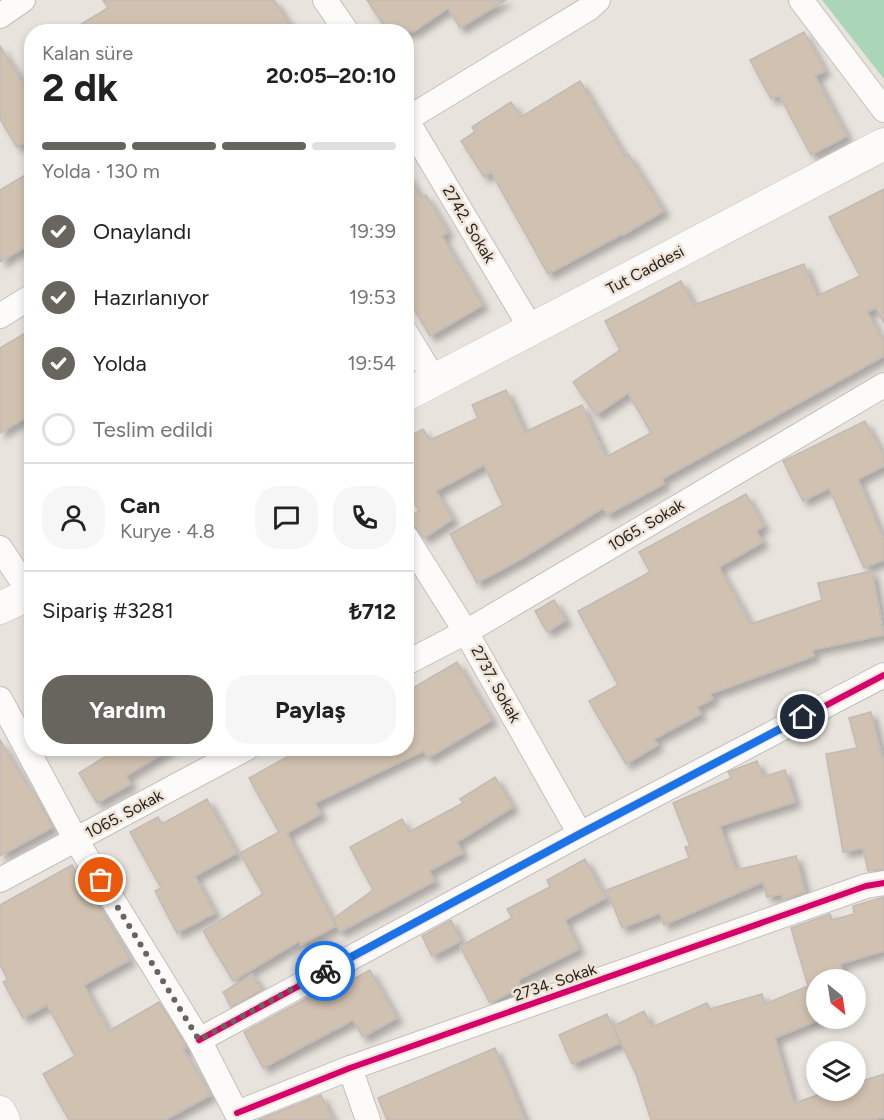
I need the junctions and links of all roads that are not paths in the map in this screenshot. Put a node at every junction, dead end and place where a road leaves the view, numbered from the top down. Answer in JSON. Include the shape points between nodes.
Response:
{"nodes":[{"id":1,"x":23,"y":0,"type":"edge"},
{"id":2,"x":325,"y":0,"type":"edge"},
{"id":3,"x":598,"y":0,"type":"edge"},
{"id":4,"x":801,"y":0,"type":"edge"},
{"id":5,"x":0,"y":16,"type":"edge"},
{"id":6,"x":342,"y":24,"type":"edge"},
{"id":7,"x":884,"y":110,"type":"edge"},
{"id":8,"x":414,"y":115,"type":"edge"},
{"id":9,"x":414,"y":131,"type":"edge"},
{"id":10,"x":884,"y":144,"type":"edge"},
{"id":11,"x":24,"y":301,"type":"edge"},
{"id":12,"x":0,"y":316,"type":"edge"},
{"id":13,"x":532,"y":330,"type":"junction"},
{"id":14,"x":414,"y":346,"type":"edge"},
{"id":15,"x":435,"y":381,"type":"junction"},
{"id":16,"x":884,"y":385,"type":"edge"},
{"id":17,"x":414,"y":391,"type":"edge"},
{"id":18,"x":0,"y":548,"type":"edge"},
{"id":19,"x":414,"y":550,"type":"edge"},
{"id":20,"x":24,"y":583,"type":"edge"},
{"id":21,"x":24,"y":596,"type":"edge"},
{"id":22,"x":0,"y":608,"type":"edge"},
{"id":23,"x":466,"y":632,"type":"junction"},
{"id":24,"x":414,"y":659,"type":"edge"},
{"id":25,"x":884,"y":675,"type":"edge"},
{"id":26,"x":0,"y":699,"type":"edge"},
{"id":27,"x":24,"y":744,"type":"edge"},
{"id":28,"x":31,"y":756,"type":"edge"},
{"id":29,"x":232,"y":756,"type":"edge"},
{"id":30,"x":580,"y":834,"type":"junction"},
{"id":31,"x":76,"y":840,"type":"junction"},
{"id":32,"x":0,"y":880,"type":"edge"},
{"id":33,"x":884,"y":883,"type":"edge"},
{"id":34,"x":199,"y":1040,"type":"junction"},
{"id":35,"x":350,"y":1068,"type":"junction"},
{"id":36,"x":0,"y":1112,"type":"edge"},
{"id":37,"x":238,"y":1116,"type":"edge"},
{"id":38,"x":4,"y":1120,"type":"edge"},
{"id":39,"x":368,"y":1120,"type":"edge"}],
"edges":[{"from":1,"to":5,"type":"street"},
{"from":2,"to":6,"type":"street"},
{"from":3,"to":8,"type":"street"},
{"from":4,"to":7,"type":"street"},
{"from":9,"to":13,"type":"street","name":"2742. Sokak"},
{"from":10,"to":13,"type":"street","name":"Tut Caddesi"},
{"from":11,"to":12,"type":"street"},
{"from":13,"to":15,"type":"street","name":"Tut Caddesi"},
{"from":14,"to":15,"type":"street"},
{"from":15,"to":17,"type":"street","name":"Tut Caddesi"},
{"from":16,"to":23,"type":"street","name":"1065. Sokak"},
{"from":18,"to":20,"type":"street"},
{"from":19,"to":23,"type":"street","name":"2737. Sokak"},
{"from":21,"to":22,"type":"street"},
{"from":23,"to":24,"type":"street","name":"1065. Sokak"},
{"from":23,"to":30,"type":"street","name":"2737. Sokak"},
{"from":25,"to":30,"type":"street"},
{"from":26,"to":27,"type":"street"},
{"from":28,"to":31,"type":"street"},
{"from":29,"to":31,"type":"street","name":"1065. Sokak"},
{"from":30,"to":34,"type":"street"},
{"from":31,"to":32,"type":"street","name":"1065. Sokak"},
{"from":31,"to":34,"type":"street"},
{"from":33,"to":35,"type":"street","name":"2734. Sokak","via":[[866,886]]},
{"from":34,"to":37,"type":"street"},
{"from":35,"to":37,"type":"street","name":"2734. Sokak"},
{"from":35,"to":39,"type":"street"},
{"from":36,"to":38,"type":"street"}]}
